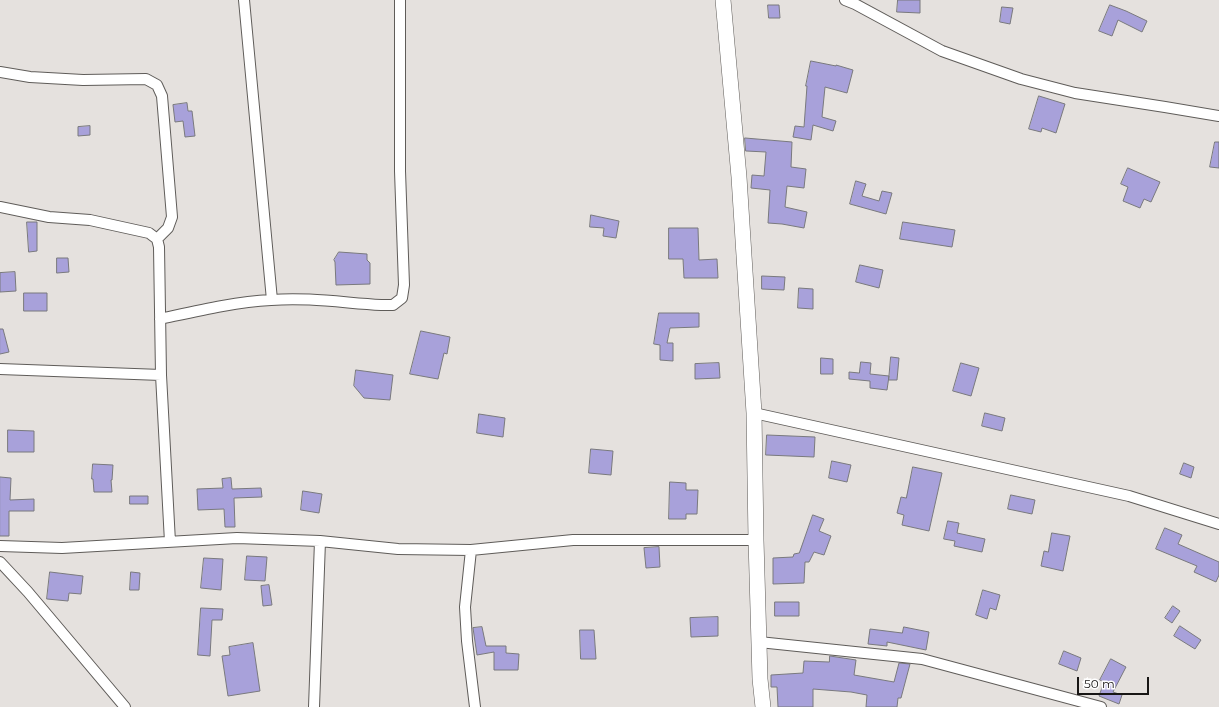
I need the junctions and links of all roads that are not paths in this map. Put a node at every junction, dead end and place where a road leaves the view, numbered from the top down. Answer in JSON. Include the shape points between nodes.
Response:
{"nodes":[{"id":1,"x":244,"y":0,"type":"edge"},
{"id":2,"x":400,"y":0,"type":"edge"},
{"id":3,"x":723,"y":0,"type":"edge"},
{"id":4,"x":845,"y":0,"type":"edge"},
{"id":5,"x":0,"y":72,"type":"edge"},
{"id":6,"x":1219,"y":116,"type":"edge"},
{"id":7,"x":0,"y":207,"type":"edge"},
{"id":8,"x":157,"y":239,"type":"junction"},
{"id":9,"x":272,"y":300,"type":"junction"},
{"id":10,"x":160,"y":319,"type":"junction"},
{"id":11,"x":0,"y":369,"type":"edge"},
{"id":12,"x":161,"y":374,"type":"junction"},
{"id":13,"x":754,"y":413,"type":"junction"},
{"id":14,"x":1219,"y":524,"type":"edge"},
{"id":15,"x":756,"y":540,"type":"junction"},
{"id":16,"x":320,"y":541,"type":"junction"},
{"id":17,"x":170,"y":542,"type":"junction"},
{"id":18,"x":0,"y":546,"type":"edge"},
{"id":19,"x":471,"y":550,"type":"junction"},
{"id":20,"x":0,"y":562,"type":"edge"},
{"id":21,"x":759,"y":642,"type":"junction"},
{"id":22,"x":125,"y":707,"type":"edge"},
{"id":23,"x":314,"y":707,"type":"edge"},
{"id":24,"x":475,"y":707,"type":"edge"},
{"id":25,"x":763,"y":707,"type":"edge"},
{"id":26,"x":1101,"y":707,"type":"edge"}],
"edges":[{"from":1,"to":9,"type":"street"},
{"from":2,"to":9,"type":"street","via":[[400,171],[404,284],[402,298],[393,305]]},
{"from":3,"to":13,"type":"street","via":[[739,177]]},
{"from":4,"to":6,"type":"street","via":[[942,51],[1021,79],[1074,93]]},
{"from":5,"to":8,"type":"street","via":[[30,77],[83,80],[146,79],[157,85],[162,96],[172,217],[168,228]]},
{"from":7,"to":8,"type":"street","via":[[48,217],[90,220],[149,233]]},
{"from":8,"to":10,"type":"street"},
{"from":9,"to":10,"type":"street","via":[[228,305]]},
{"from":10,"to":12,"type":"street"},
{"from":11,"to":12,"type":"street"},
{"from":12,"to":17,"type":"street"},
{"from":13,"to":14,"type":"street","via":[[1129,496]]},
{"from":13,"to":15,"type":"street"},
{"from":15,"to":19,"type":"street","via":[[573,540]]},
{"from":15,"to":21,"type":"street"},
{"from":16,"to":17,"type":"street","via":[[237,538]]},
{"from":16,"to":19,"type":"street","via":[[398,548]]},
{"from":16,"to":23,"type":"street"},
{"from":17,"to":18,"type":"street","via":[[62,548]]},
{"from":19,"to":24,"type":"street","via":[[465,607]]},
{"from":20,"to":22,"type":"street"},
{"from":21,"to":25,"type":"street"},
{"from":21,"to":26,"type":"street","via":[[922,659]]}]}
